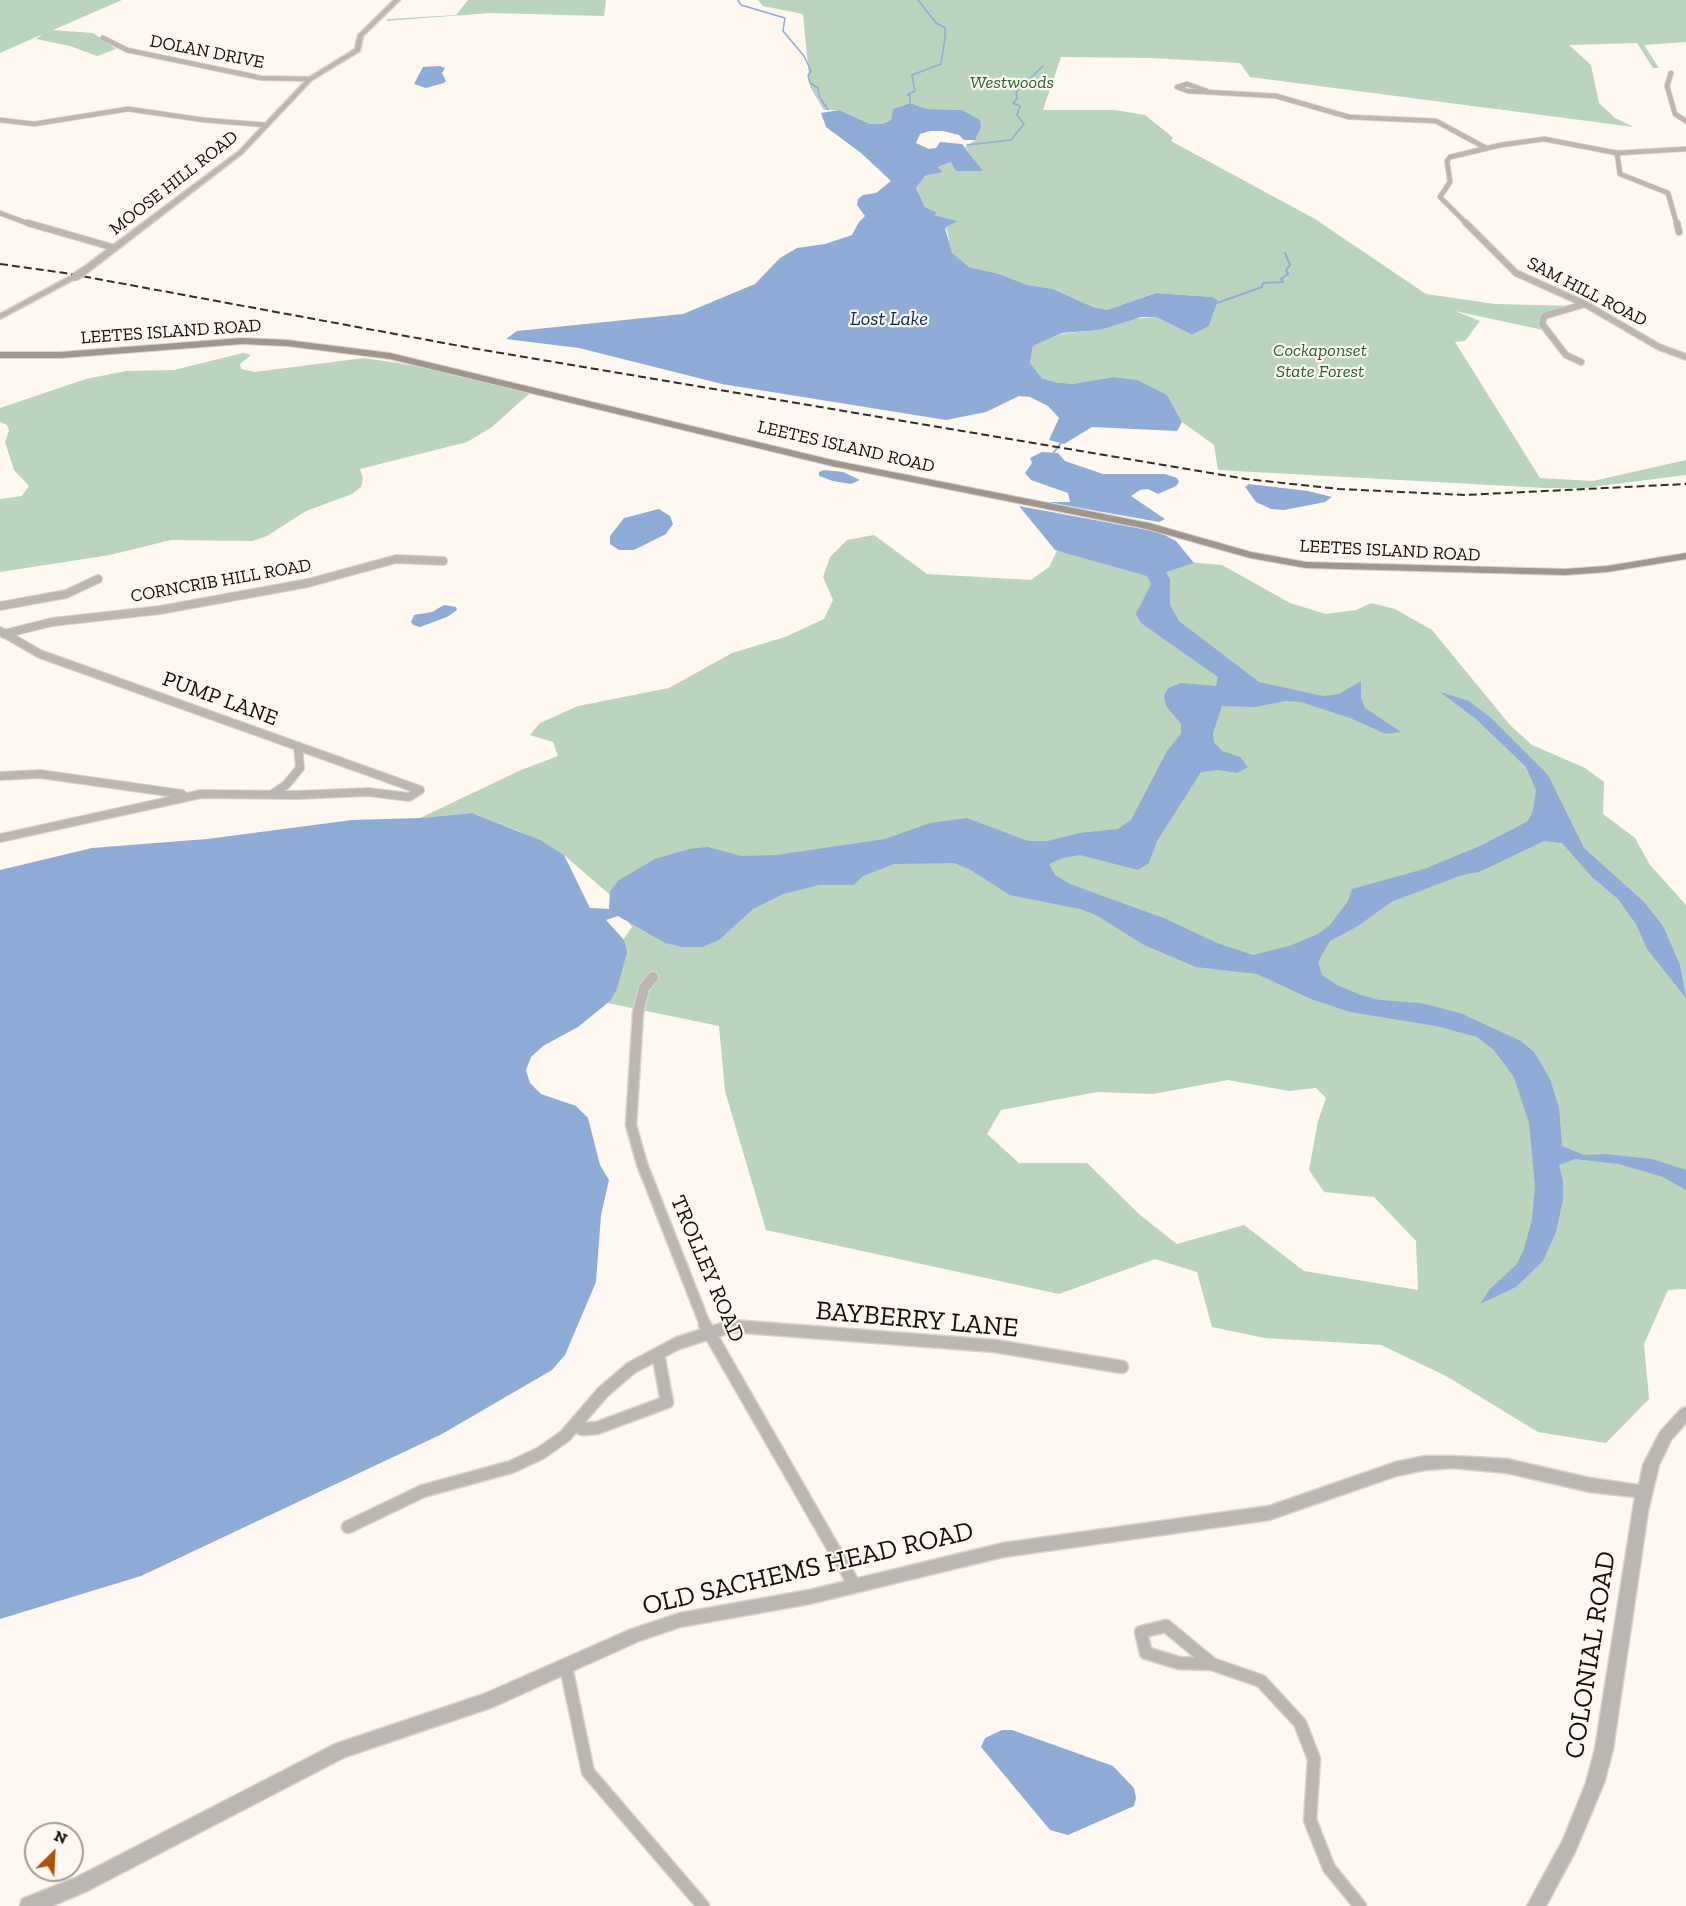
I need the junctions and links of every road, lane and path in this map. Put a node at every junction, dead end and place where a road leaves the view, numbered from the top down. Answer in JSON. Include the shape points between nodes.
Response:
{"nodes":[{"id":1,"x":397,"y":0,"type":"edge"},
{"id":2,"x":103,"y":38,"type":"dead end"},
{"id":3,"x":1671,"y":73,"type":"dead end"},
{"id":4,"x":310,"y":79,"type":"junction"},
{"id":5,"x":1207,"y":91,"type":"junction"},
{"id":6,"x":0,"y":120,"type":"edge"},
{"id":7,"x":1686,"y":121,"type":"edge"},
{"id":8,"x":266,"y":125,"type":"junction"},
{"id":9,"x":1486,"y":148,"type":"junction"},
{"id":10,"x":1686,"y":149,"type":"edge"},
{"id":11,"x":1617,"y":153,"type":"junction"},
{"id":12,"x":0,"y":213,"type":"edge"},
{"id":13,"x":1679,"y":232,"type":"dead end"},
{"id":14,"x":115,"y":248,"type":"junction"},
{"id":15,"x":1585,"y":304,"type":"junction"},
{"id":16,"x":0,"y":317,"type":"edge"},
{"id":17,"x":0,"y":355,"type":"edge"},
{"id":18,"x":1686,"y":357,"type":"edge"},
{"id":19,"x":1581,"y":362,"type":"dead end"},
{"id":20,"x":1686,"y":556,"type":"edge"},
{"id":21,"x":443,"y":561,"type":"dead end"},
{"id":22,"x":98,"y":579,"type":"dead end"},
{"id":23,"x":0,"y":606,"type":"edge"},
{"id":24,"x":2,"y":632,"type":"edge"},
{"id":25,"x":298,"y":746,"type":"junction"},
{"id":26,"x":0,"y":776,"type":"edge"},
{"id":27,"x":274,"y":793,"type":"junction"},
{"id":28,"x":191,"y":795,"type":"junction"},
{"id":29,"x":0,"y":838,"type":"edge"},
{"id":30,"x":653,"y":977,"type":"dead end"},
{"id":31,"x":710,"y":1335,"type":"junction"},
{"id":32,"x":658,"y":1354,"type":"junction"},
{"id":33,"x":1122,"y":1367,"type":"dead end"},
{"id":34,"x":1686,"y":1413,"type":"edge"},
{"id":35,"x":575,"y":1425,"type":"junction"},
{"id":36,"x":1645,"y":1492,"type":"junction"},
{"id":37,"x":348,"y":1527,"type":"dead end"},
{"id":38,"x":855,"y":1586,"type":"junction"},
{"id":39,"x":1212,"y":1664,"type":"junction"},
{"id":40,"x":566,"y":1666,"type":"junction"},
{"id":41,"x":29,"y":1906,"type":"edge"},
{"id":42,"x":703,"y":1906,"type":"edge"},
{"id":43,"x":1360,"y":1906,"type":"edge"},
{"id":44,"x":1536,"y":1906,"type":"edge"}],
"edges":[{"from":1,"to":4,"type":"street","name":"MOOSE HILL ROAD","via":[[360,36],[358,50]]},
{"from":2,"to":4,"type":"street","name":"DOLAN DRIVE","via":[[127,50],[261,78]]},
{"from":3,"to":7,"type":"street","via":[[1666,86],[1675,114]]},
{"from":4,"to":8,"type":"street","name":"MOOSE HILL ROAD"},
{"from":5,"to":5,"type":"street","via":[[1188,91],[1177,87],[1190,84]]},
{"from":5,"to":9,"type":"street","via":[[1276,96],[1349,117],[1436,121]]},
{"from":6,"to":8,"type":"street","via":[[34,124],[137,110]]},
{"from":8,"to":14,"type":"street","name":"MOOSE HILL ROAD","via":[[241,152]]},
{"from":9,"to":11,"type":"street","via":[[1548,140]]},
{"from":9,"to":15,"type":"street","name":"SAM HILL ROAD","via":[[1449,158],[1450,182],[1440,198],[1516,273]]},
{"from":10,"to":11,"type":"street"},
{"from":11,"to":13,"type":"street","via":[[1620,174],[1668,193]]},
{"from":12,"to":14,"type":"street","via":[[48,231]]},
{"from":14,"to":16,"type":"street","name":"MOOSE HILL ROAD","bridge":true,"via":[[75,277]]},
{"from":15,"to":18,"type":"street","name":"SAM HILL ROAD","via":[[1659,347]]},
{"from":15,"to":19,"type":"street","via":[[1544,316],[1542,324],[1566,355]]},
{"from":17,"to":20,"type":"main road","name":"LEETES ISLAND ROAD","via":[[61,355],[242,341],[390,356],[832,463],[1141,524],[1250,555],[1306,565],[1555,573]]},
{"from":21,"to":24,"type":"street","name":"CORNCRIB HILL ROAD","via":[[396,559],[308,583],[159,610]]},
{"from":22,"to":23,"type":"street","via":[[66,594]]},
{"from":24,"to":25,"type":"street","name":"PUMP LANE","via":[[40,654]]},
{"from":25,"to":27,"type":"street","via":[[300,768]]},
{"from":25,"to":27,"type":"street","name":"PUMP LANE","via":[[420,790],[409,797],[368,792]]},
{"from":26,"to":28,"type":"street","via":[[40,774]]},
{"from":27,"to":28,"type":"street"},
{"from":28,"to":29,"type":"street"},
{"from":30,"to":31,"type":"street","name":"TROLLEY ROAD","via":[[644,988],[638,1013],[631,1125],[642,1164]]},
{"from":31,"to":32,"type":"street","name":"BAYBERRY LANE","via":[[684,1341]]},
{"from":31,"to":33,"type":"street","name":"BAYBERRY LANE","via":[[732,1326],[995,1346]]},
{"from":31,"to":38,"type":"street","name":"TROLLEY ROAD"},
{"from":32,"to":35,"type":"street","name":"BAYBERRY LANE","via":[[621,1375]]},
{"from":32,"to":35,"type":"street","via":[[667,1402],[597,1428],[582,1429]]},
{"from":34,"to":36,"type":"street","name":"COLONIAL ROAD","via":[[1658,1448]]},
{"from":35,"to":37,"type":"street","name":"BAYBERRY LANE","via":[[554,1445],[526,1461],[423,1491]]},
{"from":36,"to":38,"type":"street","name":"OLD SACHEMS HEAD ROAD","via":[[1590,1485],[1508,1466],[1453,1461],[1425,1463],[1396,1469],[1269,1513],[1023,1546]]},
{"from":36,"to":44,"type":"street","name":"COLONIAL ROAD","via":[[1604,1749],[1595,1783],[1569,1846]]},
{"from":38,"to":40,"type":"street","name":"OLD SACHEMS HEAD ROAD","via":[[680,1620]]},
{"from":39,"to":39,"type":"street","via":[[1166,1626],[1141,1632],[1146,1653],[1179,1663]]},
{"from":39,"to":43,"type":"street","via":[[1261,1681],[1300,1723],[1314,1760],[1310,1820],[1329,1868]]},
{"from":40,"to":41,"type":"street","name":"OLD SACHEMS HEAD ROAD","via":[[487,1701],[341,1750],[116,1867]]},
{"from":40,"to":42,"type":"street","via":[[588,1772]]}]}
